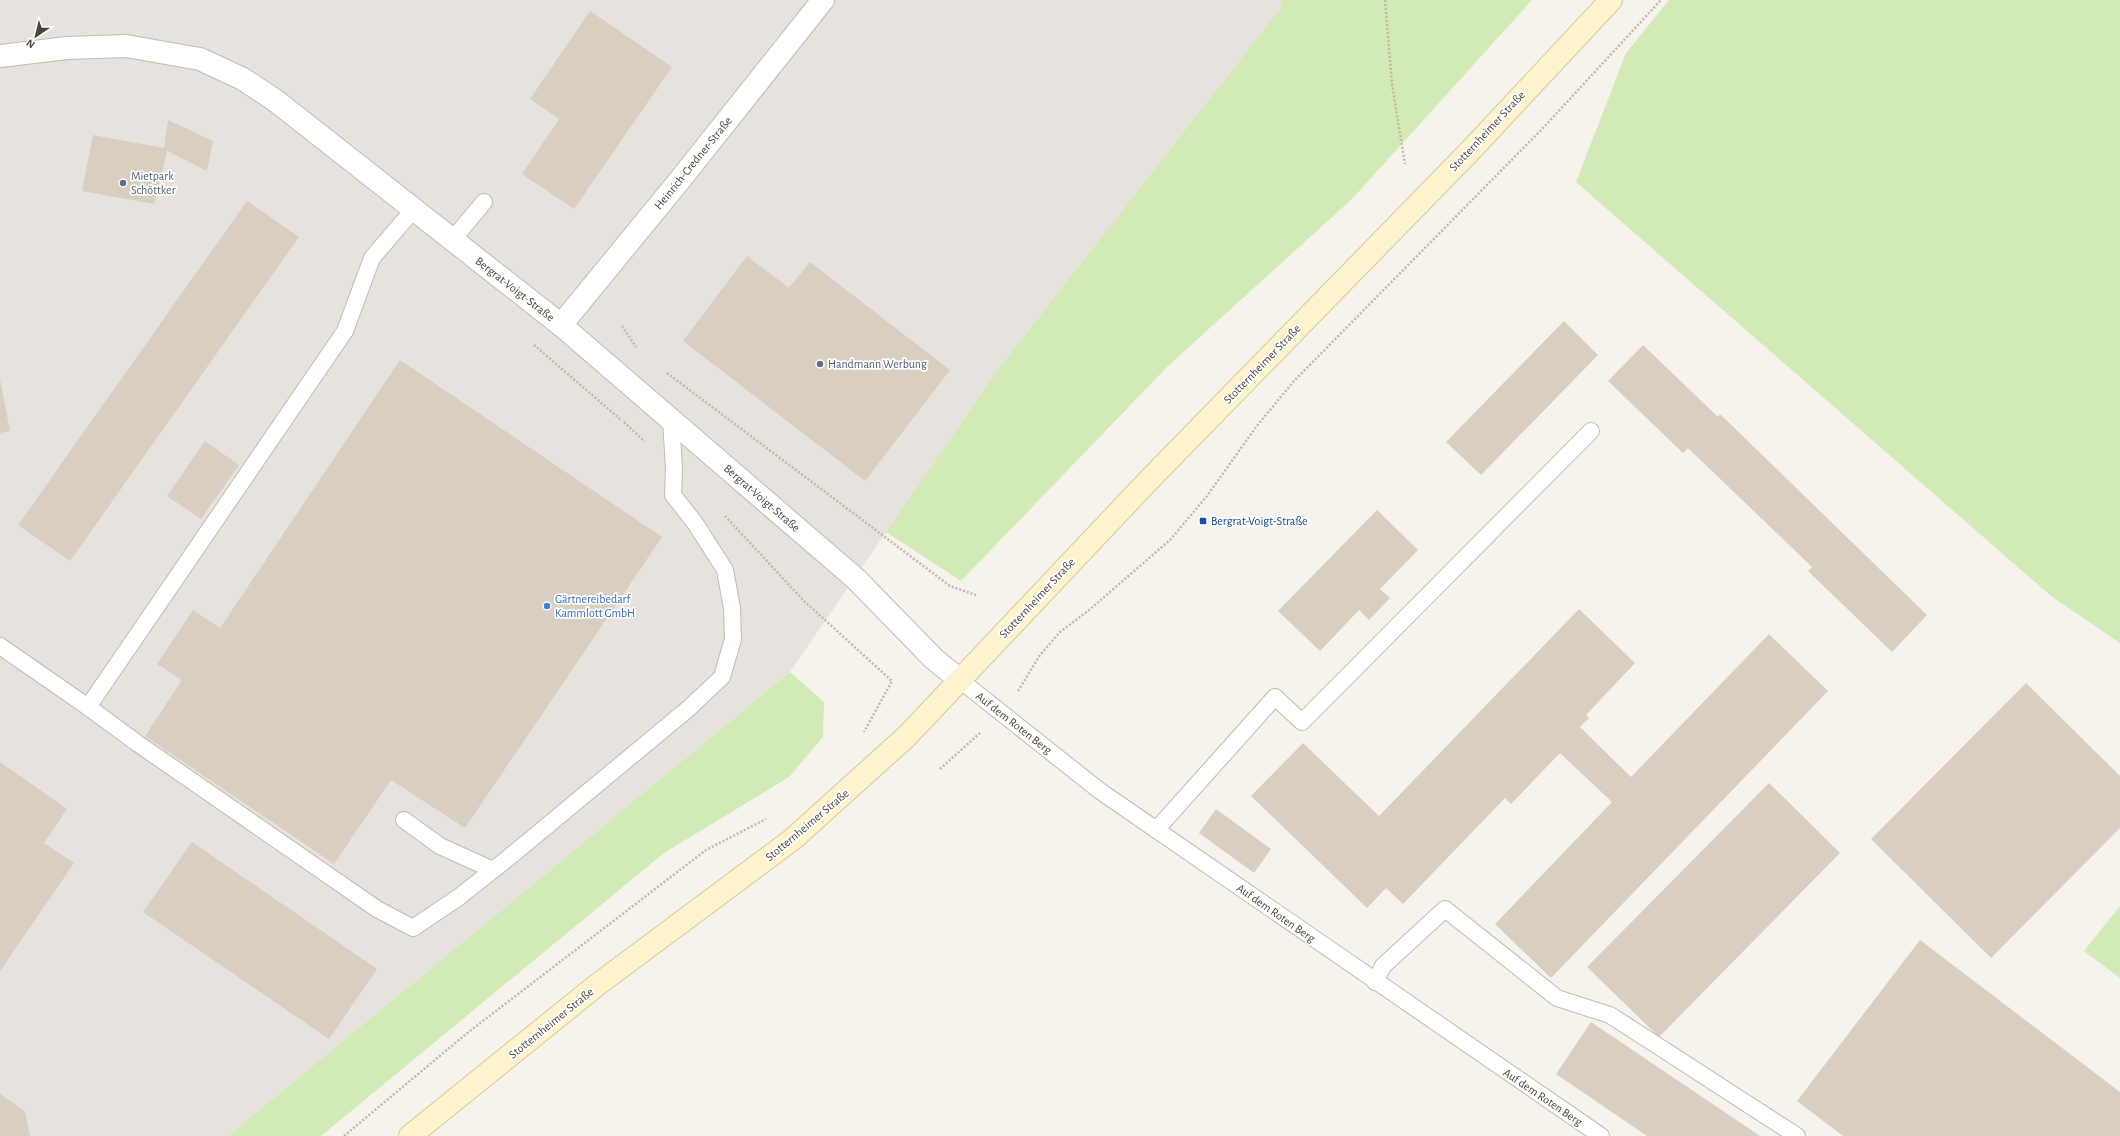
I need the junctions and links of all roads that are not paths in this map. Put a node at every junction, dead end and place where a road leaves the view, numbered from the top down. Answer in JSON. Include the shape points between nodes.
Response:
{"nodes":[{"id":1,"x":823,"y":0,"type":"edge"},
{"id":2,"x":1611,"y":0,"type":"edge"},
{"id":3,"x":0,"y":56,"type":"edge"},
{"id":4,"x":484,"y":202,"type":"dead end"},
{"id":5,"x":414,"y":209,"type":"junction"},
{"id":6,"x":452,"y":239,"type":"junction"},
{"id":7,"x":561,"y":325,"type":"junction"},
{"id":8,"x":671,"y":419,"type":"junction"},
{"id":9,"x":1591,"y":431,"type":"dead end"},
{"id":10,"x":0,"y":646,"type":"edge"},
{"id":11,"x":960,"y":680,"type":"junction"},
{"id":12,"x":88,"y":707,"type":"junction"},
{"id":13,"x":404,"y":820,"type":"dead end"},
{"id":14,"x":1156,"y":830,"type":"junction"},
{"id":15,"x":493,"y":870,"type":"junction"},
{"id":16,"x":1375,"y":982,"type":"junction"},
{"id":17,"x":410,"y":1136,"type":"edge"},
{"id":18,"x":1601,"y":1136,"type":"edge"},
{"id":19,"x":1797,"y":1136,"type":"edge"}],
"edges":[{"from":1,"to":7,"type":"street","name":"Heinrich-Credner-Straße"},
{"from":2,"to":11,"type":"main road","name":"Stotternheimer Straße","via":[[1471,150],[1148,481]]},
{"from":3,"to":5,"type":"street","name":"Bergrat-Voigt-Straße","via":[[67,48],[126,46],[200,59],[243,79],[276,101]]},
{"from":4,"to":6,"type":"lane"},
{"from":5,"to":6,"type":"street","name":"Bergrat-Voigt-Straße"},
{"from":5,"to":12,"type":"lane","via":[[372,258],[345,331]]},
{"from":6,"to":7,"type":"street","name":"Bergrat-Voigt-Straße"},
{"from":7,"to":8,"type":"street","name":"Bergrat-Voigt-Straße"},
{"from":8,"to":11,"type":"street","name":"Bergrat-Voigt-Straße","via":[[856,578],[934,660]]},
{"from":8,"to":15,"type":"lane","via":[[673,495],[695,523],[725,570],[732,608],[733,639],[722,677],[688,710]]},
{"from":9,"to":14,"type":"lane","via":[[1302,722],[1275,697]]},
{"from":10,"to":12,"type":"lane"},
{"from":11,"to":14,"type":"lane","name":"Auf dem Roten Berg","via":[[1100,791]]},
{"from":11,"to":17,"type":"main road","name":"Stotternheimer Straße","via":[[907,736],[793,839],[597,985]]},
{"from":12,"to":15,"type":"lane","via":[[377,909],[413,928]]},
{"from":13,"to":15,"type":"lane","via":[[440,846]]},
{"from":14,"to":16,"type":"lane","name":"Auf dem Roten Berg"},
{"from":16,"to":18,"type":"lane","name":"Auf dem Roten Berg"},
{"from":16,"to":19,"type":"lane","via":[[1383,966],[1446,909],[1557,998],[1610,1015]]}]}
